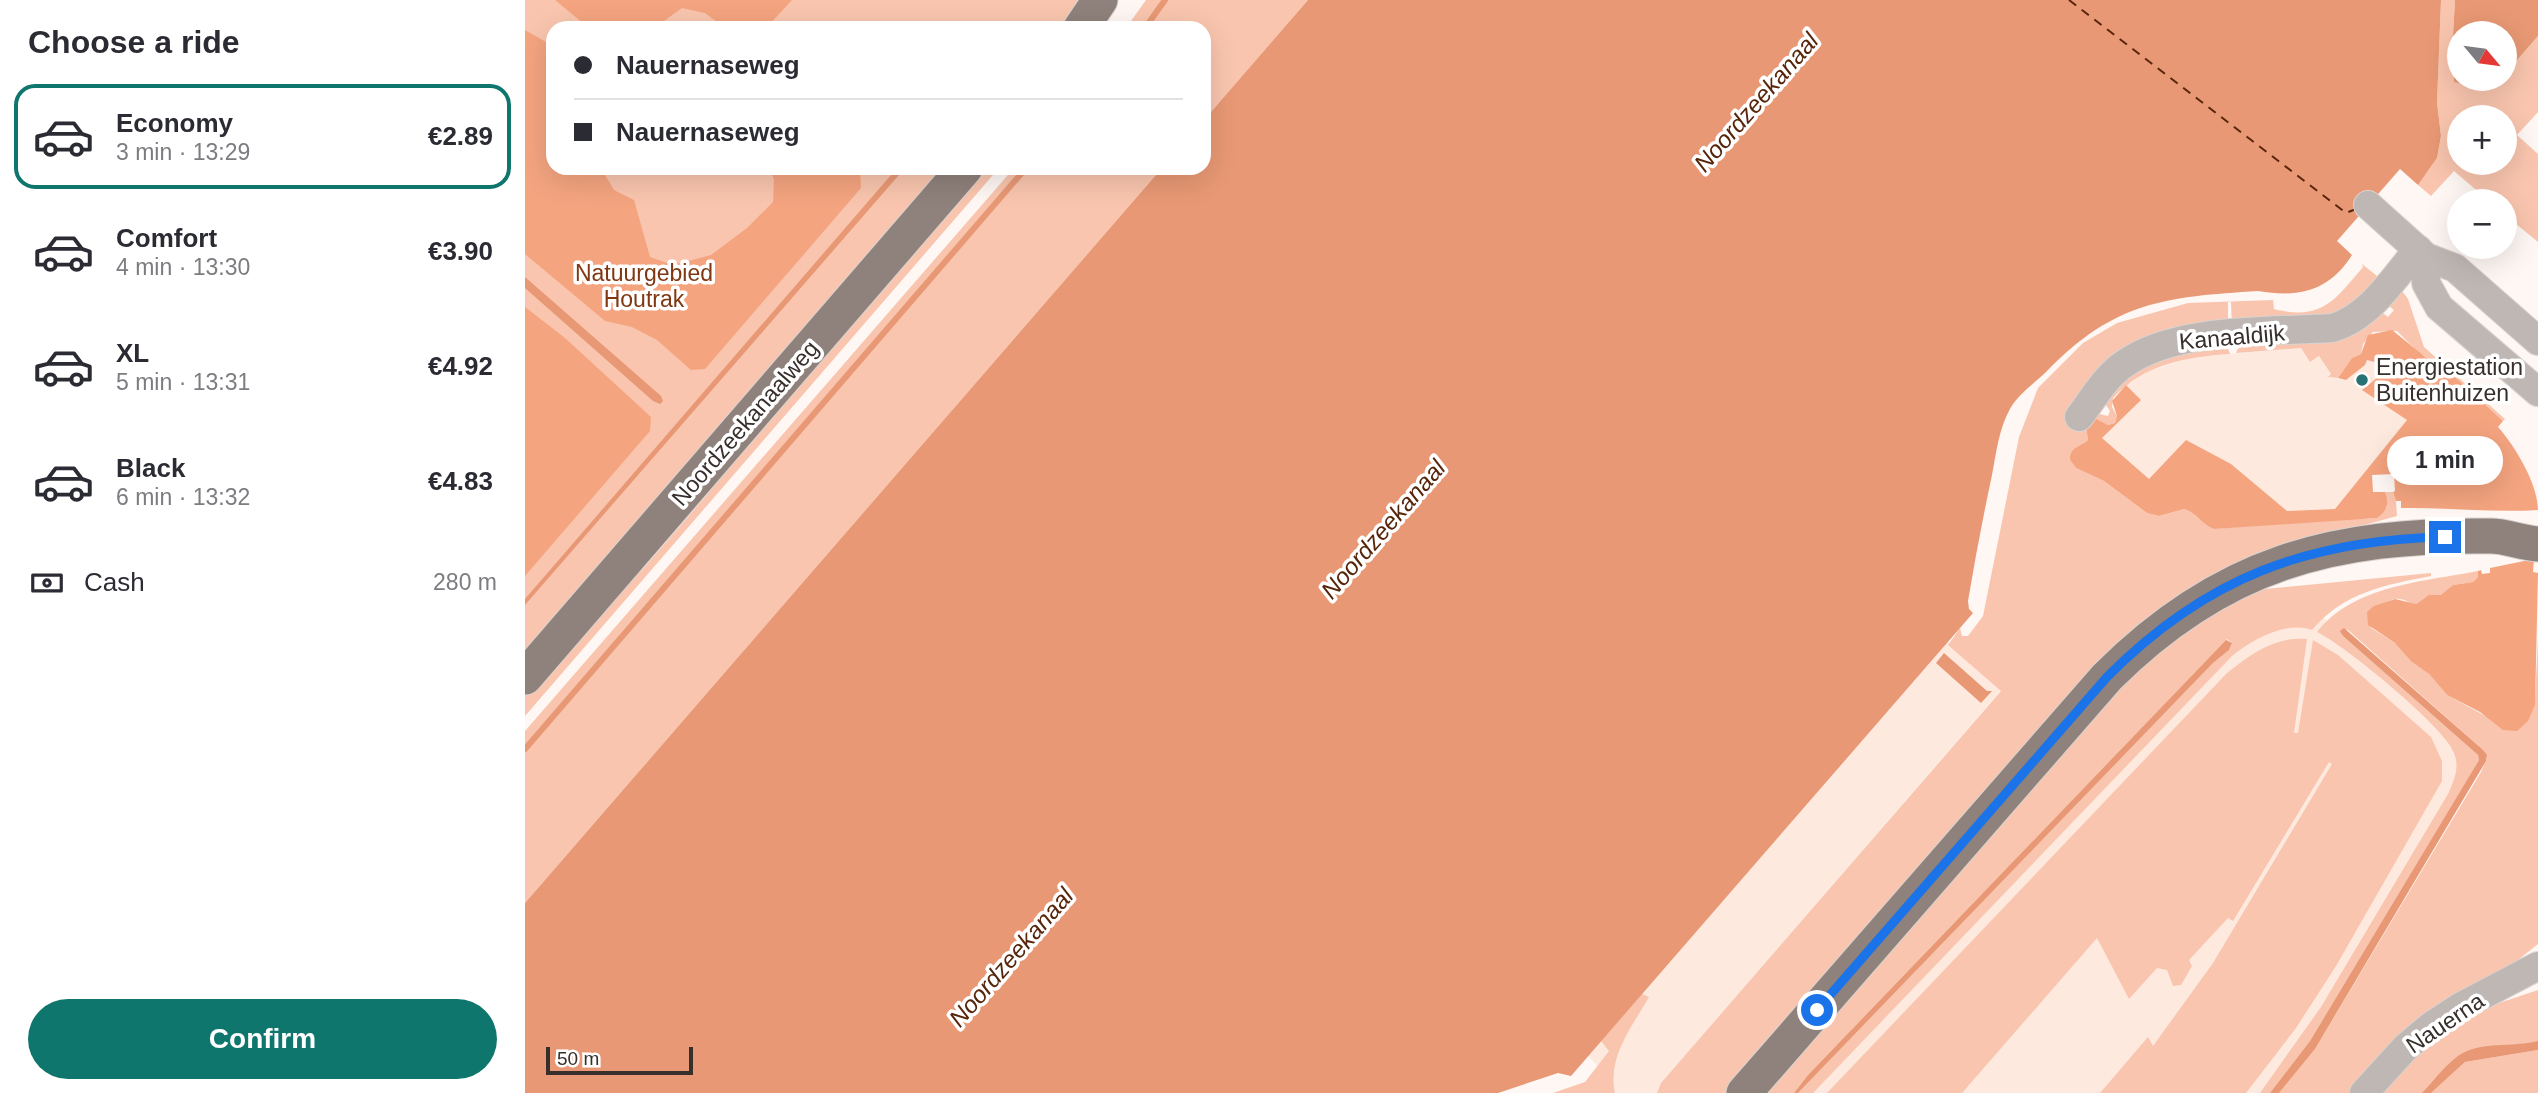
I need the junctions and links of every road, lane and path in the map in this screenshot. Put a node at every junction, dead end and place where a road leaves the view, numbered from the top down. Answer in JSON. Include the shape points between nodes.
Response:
{"nodes":[{"id":1,"x":1100,"y":0,"type":"edge"},
{"id":2,"x":1086,"y":21,"type":"edge"},
{"id":3,"x":959,"y":175,"type":"edge"},
{"id":4,"x":2368,"y":205,"type":"dead end"},
{"id":5,"x":2422,"y":253,"type":"junction"},
{"id":6,"x":2538,"y":341,"type":"edge"},
{"id":7,"x":2538,"y":391,"type":"edge"},
{"id":8,"x":2080,"y":417,"type":"dead end"},
{"id":9,"x":2538,"y":524,"type":"edge"},
{"id":10,"x":2495,"y":536,"type":"junction"},
{"id":11,"x":2538,"y":544,"type":"edge"},
{"id":12,"x":525,"y":677,"type":"edge"},
{"id":13,"x":2538,"y":966,"type":"edge"},
{"id":14,"x":2538,"y":985,"type":"edge"},
{"id":15,"x":2500,"y":987,"type":"junction"},
{"id":16,"x":1744,"y":1093,"type":"edge"},
{"id":17,"x":2364,"y":1093,"type":"edge"}],
"edges":[{"from":1,"to":2,"type":"main road"},
{"from":3,"to":12,"type":"main road","name":"Noordzeekanaalweg"},
{"from":4,"to":5,"type":"street"},
{"from":5,"to":6,"type":"street","via":[[2455,268]]},
{"from":5,"to":7,"type":"street","via":[[2426,283],[2439,307]]},
{"from":5,"to":8,"type":"street","name":"Kanaaldijk","via":[[2347,324],[2158,345],[2115,371]]},
{"from":9,"to":10,"type":"main road","via":[[2523,524]]},
{"from":10,"to":11,"type":"main road"},
{"from":10,"to":16,"type":"main road","via":[[2395,538],[2343,545],[2294,559],[2222,587],[2150,637],[2107,677]]},
{"from":13,"to":15,"type":"street","name":"Nauerna"},
{"from":14,"to":15,"type":"street","name":"Nauerna"},
{"from":15,"to":17,"type":"street","name":"Nauerna","via":[[2431,1026]]}]}
